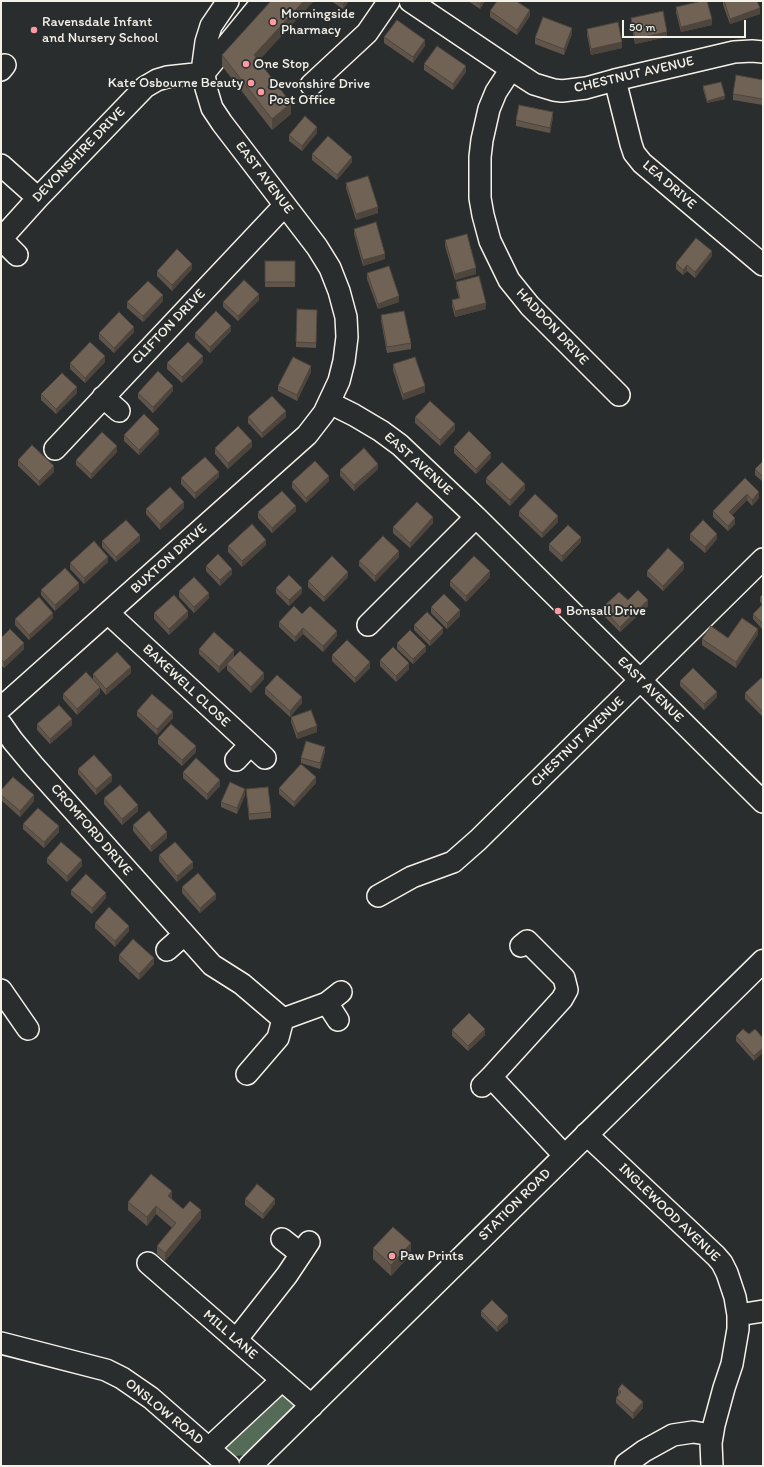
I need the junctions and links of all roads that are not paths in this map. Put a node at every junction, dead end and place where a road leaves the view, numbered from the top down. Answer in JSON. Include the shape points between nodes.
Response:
{"nodes":[{"id":1,"x":228,"y":1,"type":"edge"},
{"id":2,"x":263,"y":1,"type":"edge"},
{"id":3,"x":389,"y":1,"type":"edge"},
{"id":4,"x":410,"y":1,"type":"edge"},
{"id":5,"x":763,"y":52,"type":"edge"},
{"id":6,"x":511,"y":69,"type":"junction"},
{"id":7,"x":204,"y":73,"type":"junction"},
{"id":8,"x":615,"y":80,"type":"junction"},
{"id":9,"x":311,"y":85,"type":"dead end"},
{"id":10,"x":1,"y":165,"type":"edge"},
{"id":11,"x":38,"y":198,"type":"junction"},
{"id":12,"x":284,"y":206,"type":"junction"},
{"id":13,"x":1,"y":239,"type":"edge"},
{"id":14,"x":17,"y":255,"type":"dead end"},
{"id":15,"x":763,"y":265,"type":"edge"},
{"id":16,"x":619,"y":395,"type":"dead end"},
{"id":17,"x":103,"y":397,"type":"junction"},
{"id":18,"x":330,"y":403,"type":"junction"},
{"id":19,"x":119,"y":411,"type":"dead end"},
{"id":20,"x":55,"y":449,"type":"dead end"},
{"id":21,"x":476,"y":517,"type":"junction"},
{"id":22,"x":763,"y":559,"type":"edge"},
{"id":23,"x":108,"y":613,"type":"junction"},
{"id":24,"x":368,"y":625,"type":"dead end"},
{"id":25,"x":641,"y":680,"type":"junction"},
{"id":26,"x":1,"y":708,"type":"edge"},
{"id":27,"x":1,"y":724,"type":"edge"},
{"id":28,"x":236,"y":760,"type":"dead end"},
{"id":29,"x":763,"y":802,"type":"edge"},
{"id":30,"x":378,"y":896,"type":"dead end"},
{"id":31,"x":184,"y":935,"type":"junction"},
{"id":32,"x":521,"y":946,"type":"dead end"},
{"id":33,"x":167,"y":950,"type":"dead end"},
{"id":34,"x":763,"y":961,"type":"edge"},
{"id":35,"x":1,"y":990,"type":"edge"},
{"id":36,"x":335,"y":1005,"type":"dead end"},
{"id":37,"x":283,"y":1019,"type":"junction"},
{"id":38,"x":28,"y":1029,"type":"dead end"},
{"id":39,"x":247,"y":1074,"type":"dead end"},
{"id":40,"x":586,"y":1134,"type":"junction"},
{"id":41,"x":565,"y":1156,"type":"junction"},
{"id":42,"x":282,"y":1239,"type":"dead end"},
{"id":43,"x":148,"y":1263,"type":"dead end"},
{"id":44,"x":763,"y":1311,"type":"edge"},
{"id":45,"x":738,"y":1315,"type":"junction"},
{"id":46,"x":236,"y":1340,"type":"junction"},
{"id":47,"x":1,"y":1343,"type":"edge"},
{"id":48,"x":282,"y":1380,"type":"junction"},
{"id":49,"x":312,"y":1406,"type":"junction"},
{"id":50,"x":712,"y":1435,"type":"junction"},
{"id":51,"x":209,"y":1448,"type":"junction"},
{"id":52,"x":626,"y":1464,"type":"dead end"},
{"id":53,"x":229,"y":1466,"type":"edge"},
{"id":54,"x":250,"y":1466,"type":"edge"},
{"id":55,"x":712,"y":1466,"type":"edge"}],
"edges":[{"from":1,"to":7,"type":"street","via":[[208,33],[204,50]]},
{"from":2,"to":7,"type":"street"},
{"from":3,"to":9,"type":"street","via":[[367,33]]},
{"from":4,"to":6,"type":"street","name":"CHESTNUT AVENUE"},
{"from":5,"to":8,"type":"street","name":"CHESTNUT AVENUE","via":[[734,52]]},
{"from":6,"to":8,"type":"street","name":"CHESTNUT AVENUE","via":[[534,84],[562,91]]},
{"from":6,"to":16,"type":"street","name":"HADDON DRIVE","via":[[489,109],[482,140],[480,198],[488,235],[502,269],[518,292]]},
{"from":7,"to":11,"type":"street","name":"DEVONSHIRE DRIVE","via":[[167,77],[146,87]]},
{"from":7,"to":12,"type":"street","name":"EAST AVENUE","via":[[212,108]]},
{"from":8,"to":15,"type":"street","name":"LEA DRIVE","via":[[631,144],[642,163]]},
{"from":10,"to":11,"type":"street"},
{"from":11,"to":13,"type":"street","name":"DEVONSHIRE DRIVE"},
{"from":12,"to":17,"type":"street","name":"CLIFTON DRIVE"},
{"from":12,"to":18,"type":"street","name":"EAST AVENUE","via":[[317,247],[330,268],[344,311],[347,337],[344,361]]},
{"from":13,"to":14,"type":"street"},
{"from":17,"to":19,"type":"street"},
{"from":17,"to":20,"type":"street","name":"CLIFTON DRIVE"},
{"from":18,"to":21,"type":"street","name":"EAST AVENUE","via":[[381,431],[400,445]]},
{"from":18,"to":23,"type":"street","name":"BUXTON DRIVE","via":[[302,439]]},
{"from":21,"to":24,"type":"street"},
{"from":21,"to":25,"type":"street","name":"EAST AVENUE"},
{"from":22,"to":25,"type":"street","name":"CHESTNUT AVENUE"},
{"from":23,"to":26,"type":"street","name":"BUXTON DRIVE"},
{"from":23,"to":28,"type":"street","name":"BAKEWELL CLOSE","via":[[258,752]]},
{"from":25,"to":29,"type":"street","name":"EAST AVENUE"},
{"from":25,"to":30,"type":"street","name":"CHESTNUT AVENUE","via":[[453,862],[412,877]]},
{"from":27,"to":31,"type":"street","name":"CROMFORD DRIVE","via":[[33,765]]},
{"from":31,"to":33,"type":"street"},
{"from":31,"to":37,"type":"street","name":"CROMFORD DRIVE","via":[[212,965],[242,984]]},
{"from":32,"to":41,"type":"street","via":[[527,941],[564,978],[568,990],[486,1081]]},
{"from":34,"to":40,"type":"main road","name":"STATION ROAD"},
{"from":35,"to":38,"type":"street"},
{"from":36,"to":37,"type":"street"},
{"from":37,"to":39,"type":"street","via":[[278,1038]]},
{"from":40,"to":41,"type":"main road","name":"STATION ROAD"},
{"from":40,"to":45,"type":"street","name":"INGLEWOOD AVENUE","via":[[722,1263],[731,1285]]},
{"from":41,"to":49,"type":"main road","name":"STATION ROAD"},
{"from":42,"to":46,"type":"street","via":[[305,1248]]},
{"from":43,"to":46,"type":"street","name":"MILL LANE"},
{"from":44,"to":45,"type":"street"},
{"from":45,"to":50,"type":"street","name":"INGLEWOOD AVENUE","via":[[735,1353]]},
{"from":46,"to":48,"type":"street","name":"MILL LANE"},
{"from":47,"to":51,"type":"street","name":"ONSLOW ROAD","via":[[106,1370],[122,1378],[151,1398]]},
{"from":48,"to":49,"type":"street","name":"MILL LANE"},
{"from":48,"to":51,"type":"street"},
{"from":49,"to":54,"type":"main road","name":"STATION ROAD"},
{"from":50,"to":52,"type":"street","via":[[693,1432],[673,1435]]},
{"from":50,"to":55,"type":"street","name":"INGLEWOOD AVENUE"},
{"from":51,"to":53,"type":"street","name":"ONSLOW ROAD"}]}
